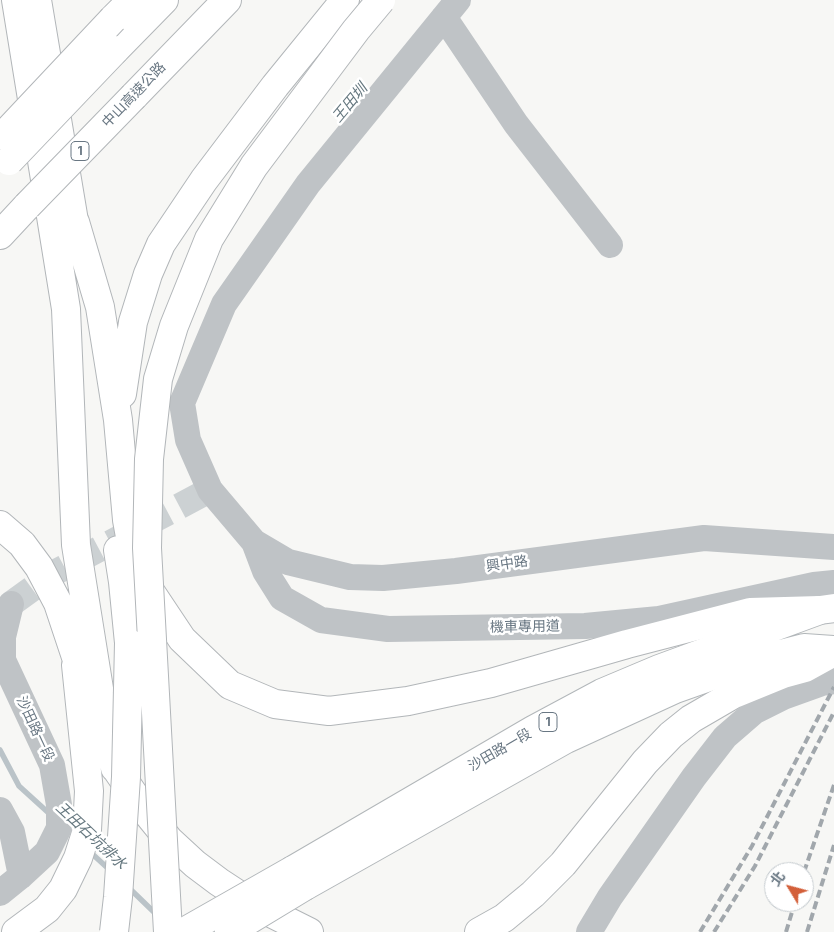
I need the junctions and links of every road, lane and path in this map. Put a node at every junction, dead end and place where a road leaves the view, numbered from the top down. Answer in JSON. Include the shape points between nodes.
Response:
{"nodes":[{"id":1,"x":16,"y":0,"type":"edge"},
{"id":2,"x":36,"y":0,"type":"edge"},
{"id":3,"x":132,"y":0,"type":"edge"},
{"id":4,"x":164,"y":0,"type":"edge"},
{"id":5,"x":228,"y":0,"type":"edge"},
{"id":6,"x":345,"y":0,"type":"edge"},
{"id":7,"x":381,"y":0,"type":"edge"},
{"id":8,"x":451,"y":8,"type":"edge"},
{"id":9,"x":3,"y":152,"type":"edge"},
{"id":10,"x":75,"y":222,"type":"junction"},
{"id":11,"x":0,"y":235,"type":"edge"},
{"id":12,"x":610,"y":245,"type":"dead end"},
{"id":13,"x":118,"y":420,"type":"junction"},
{"id":14,"x":0,"y":525,"type":"edge"},
{"id":15,"x":254,"y":542,"type":"junction"},
{"id":16,"x":834,"y":547,"type":"edge"},
{"id":17,"x":826,"y":596,"type":"edge"},
{"id":18,"x":11,"y":604,"type":"tunnel mouth"},
{"id":19,"x":74,"y":649,"type":"junction"},
{"id":20,"x":834,"y":651,"type":"edge"},
{"id":21,"x":828,"y":682,"type":"edge"},
{"id":22,"x":115,"y":768,"type":"junction"},
{"id":23,"x":0,"y":810,"type":"edge"},
{"id":24,"x":22,"y":876,"type":"junction"},
{"id":25,"x":299,"y":878,"type":"junction"},
{"id":26,"x":0,"y":893,"type":"edge"},
{"id":27,"x":16,"y":932,"type":"edge"},
{"id":28,"x":114,"y":932,"type":"edge"},
{"id":29,"x":168,"y":932,"type":"edge"},
{"id":30,"x":184,"y":932,"type":"edge"},
{"id":31,"x":229,"y":932,"type":"edge"},
{"id":32,"x":309,"y":932,"type":"edge"},
{"id":33,"x":480,"y":932,"type":"edge"},
{"id":34,"x":589,"y":932,"type":"edge"}],
"edges":[{"from":1,"to":22,"type":"main road","via":[[66,310],[76,545]]},
{"from":2,"to":10,"type":"main road"},
{"from":3,"to":9,"type":"main road","bridge":true},
{"from":4,"to":9,"type":"main road","bridge":true,"via":[[115,50]]},
{"from":5,"to":11,"type":"main road","name":"中山高速公路","number":"1","bridge":true},
{"from":6,"to":13,"type":"main road","via":[[204,180],[161,244],[133,322]]},
{"from":7,"to":29,"type":"main road","bridge":true,"via":[[254,166],[209,239],[174,326],[158,379],[149,459],[147,548]]},
{"from":8,"to":12,"type":"street","via":[[516,124]]},
{"from":8,"to":15,"type":"street","name":"興中路","via":[[308,184],[224,304],[182,403],[188,440],[210,490]]},
{"from":10,"to":13,"type":"main road","via":[[100,307]]},
{"from":10,"to":28,"type":"main road","bridge":true,"via":[[129,643],[126,777]]},
{"from":13,"to":17,"type":"main road","via":[[127,520],[136,570],[182,638],[204,660],[230,685],[275,704],[329,711],[408,700],[491,683],[750,612]]},
{"from":14,"to":19,"type":"main road","via":[[22,544],[39,567],[58,603]]},
{"from":15,"to":16,"type":"street","name":"興中路","via":[[288,562],[350,577],[383,578],[704,538]]},
{"from":15,"to":17,"type":"street","name":"機車專用道","via":[[265,571],[282,598],[321,620],[388,629],[585,626]]},
{"from":17,"to":25,"type":"main road","name":"沙田路一段","number":"1","via":[[602,693],[533,730]]},
{"from":18,"to":24,"type":"street","name":"沙田路一段","via":[[3,637],[3,660],[52,765],[59,820],[47,852]]},
{"from":19,"to":22,"type":"main road","via":[[103,748]]},
{"from":19,"to":27,"type":"main road","via":[[89,791],[82,845],[63,889],[47,909]]},
{"from":20,"to":25,"type":"main road","name":"沙田路一段","number":"1","via":[[804,648],[754,661],[675,689],[566,738]]},
{"from":20,"to":33,"type":"main road","via":[[806,668],[734,694],[672,734],[645,762],[563,864],[504,918]]},
{"from":21,"to":34,"type":"street","via":[[783,697],[755,712],[726,737],[694,777]]},
{"from":22,"to":32,"type":"main road","via":[[169,840],[195,864],[251,903]]},
{"from":23,"to":24,"type":"street","via":[[12,832]]},
{"from":24,"to":26,"type":"street","name":"沙田路一段"},
{"from":25,"to":30,"type":"main road","name":"沙田路一段","number":"1","bridge":true},
{"from":25,"to":31,"type":"main road","name":"沙田路一段","number":"1","bridge":true}]}
